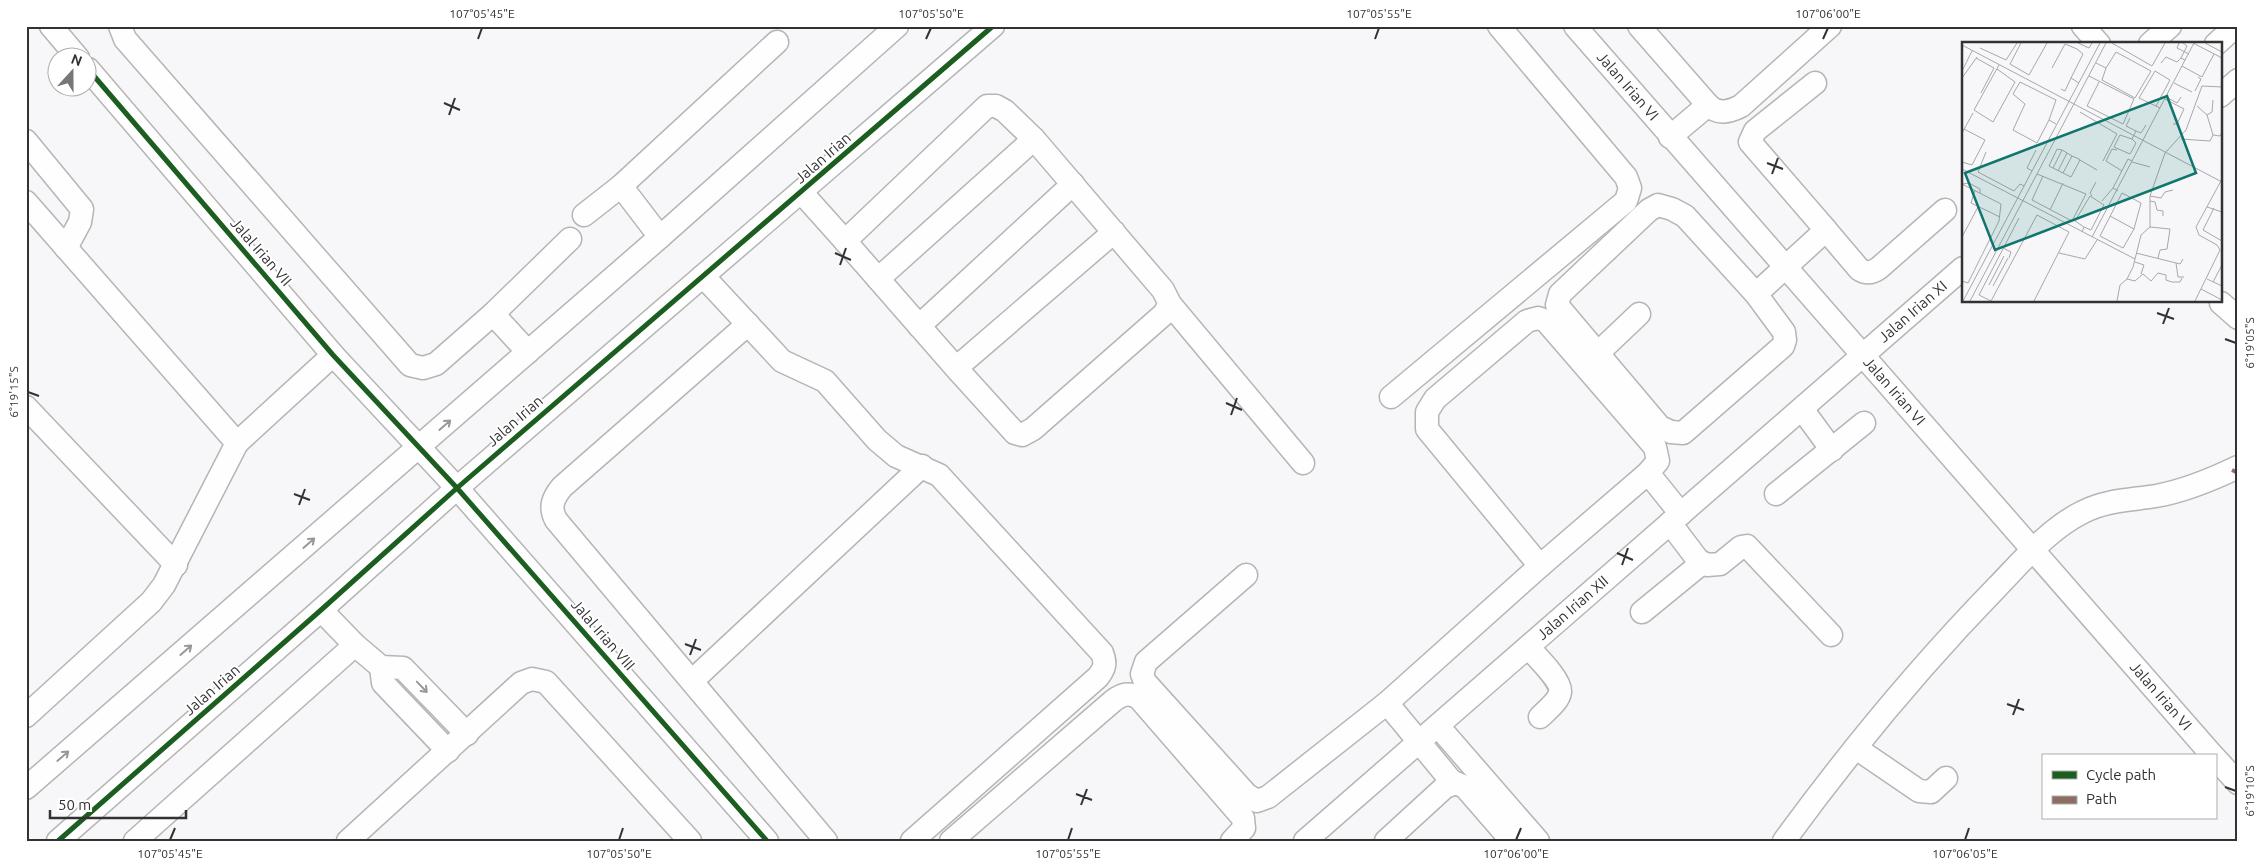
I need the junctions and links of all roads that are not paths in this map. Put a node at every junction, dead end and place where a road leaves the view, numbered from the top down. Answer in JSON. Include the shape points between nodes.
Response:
{"nodes":[{"id":1,"x":51,"y":26,"type":"edge"},
{"id":2,"x":120,"y":26,"type":"edge"},
{"id":3,"x":897,"y":26,"type":"edge"},
{"id":4,"x":993,"y":26,"type":"edge"},
{"id":5,"x":1499,"y":26,"type":"edge"},
{"id":6,"x":1574,"y":26,"type":"edge"},
{"id":7,"x":1639,"y":26,"type":"edge"},
{"id":8,"x":1830,"y":26,"type":"edge"},
{"id":9,"x":2083,"y":26,"type":"edge"},
{"id":10,"x":2170,"y":26,"type":"edge"},
{"id":11,"x":777,"y":42,"type":"dead end"},
{"id":12,"x":2097,"y":42,"type":"edge"},
{"id":13,"x":2152,"y":42,"type":"edge"},
{"id":14,"x":70,"y":48,"type":"edge"},
{"id":15,"x":2238,"y":80,"type":"edge"},
{"id":16,"x":98,"y":81,"type":"edge"},
{"id":17,"x":1815,"y":83,"type":"dead end"},
{"id":18,"x":2222,"y":94,"type":"edge"},
{"id":19,"x":1708,"y":105,"type":"junction"},
{"id":20,"x":1670,"y":137,"type":"junction"},
{"id":21,"x":1034,"y":139,"type":"junction"},
{"id":22,"x":26,"y":141,"type":"edge"},
{"id":23,"x":1074,"y":184,"type":"junction"},
{"id":24,"x":621,"y":186,"type":"junction"},
{"id":25,"x":802,"y":193,"type":"junction"},
{"id":26,"x":27,"y":204,"type":"edge"},
{"id":27,"x":1945,"y":210,"type":"dead end"},
{"id":28,"x":584,"y":215,"type":"dead end"},
{"id":29,"x":1826,"y":230,"type":"junction"},
{"id":30,"x":1114,"y":232,"type":"junction"},
{"id":31,"x":660,"y":237,"type":"junction"},
{"id":32,"x":570,"y":239,"type":"dead end"},
{"id":33,"x":845,"y":241,"type":"junction"},
{"id":34,"x":66,"y":248,"type":"junction"},
{"id":35,"x":1785,"y":268,"type":"junction"},
{"id":36,"x":1962,"y":269,"type":"edge"},
{"id":37,"x":703,"y":276,"type":"junction"},
{"id":38,"x":878,"y":279,"type":"junction"},
{"id":39,"x":1756,"y":294,"type":"junction"},
{"id":40,"x":2222,"y":303,"type":"dead end"},
{"id":41,"x":1170,"y":304,"type":"junction"},
{"id":42,"x":493,"y":314,"type":"junction"},
{"id":43,"x":1639,"y":314,"type":"dead end"},
{"id":44,"x":2238,"y":318,"type":"edge"},
{"id":45,"x":748,"y":324,"type":"junction"},
{"id":46,"x":920,"y":326,"type":"junction"},
{"id":47,"x":528,"y":352,"type":"junction"},
{"id":48,"x":1598,"y":352,"type":"junction"},
{"id":49,"x":333,"y":355,"type":"junction"},
{"id":50,"x":1864,"y":355,"type":"junction"},
{"id":51,"x":956,"y":368,"type":"junction"},
{"id":52,"x":1392,"y":397,"type":"dead end"},
{"id":53,"x":26,"y":407,"type":"edge"},
{"id":54,"x":1802,"y":409,"type":"junction"},
{"id":55,"x":1864,"y":423,"type":"dead end"},
{"id":56,"x":237,"y":443,"type":"junction"},
{"id":57,"x":419,"y":448,"type":"junction"},
{"id":58,"x":1832,"y":450,"type":"junction"},
{"id":59,"x":1303,"y":462,"type":"dead end"},
{"id":60,"x":922,"y":466,"type":"junction"},
{"id":61,"x":2236,"y":470,"type":"edge"},
{"id":62,"x":1648,"y":473,"type":"junction"},
{"id":63,"x":457,"y":488,"type":"junction"},
{"id":64,"x":1776,"y":494,"type":"dead end"},
{"id":65,"x":1676,"y":519,"type":"junction"},
{"id":66,"x":2032,"y":550,"type":"junction"},
{"id":67,"x":1702,"y":563,"type":"junction"},
{"id":68,"x":176,"y":565,"type":"junction"},
{"id":69,"x":1540,"y":566,"type":"junction"},
{"id":70,"x":1246,"y":575,"type":"dead end"},
{"id":71,"x":321,"y":610,"type":"junction"},
{"id":72,"x":1642,"y":612,"type":"dead end"},
{"id":73,"x":1831,"y":635,"type":"dead end"},
{"id":74,"x":355,"y":645,"type":"junction"},
{"id":75,"x":1528,"y":647,"type":"junction"},
{"id":76,"x":381,"y":667,"type":"junction"},
{"id":77,"x":692,"y":681,"type":"junction"},
{"id":78,"x":1387,"y":704,"type":"junction"},
{"id":79,"x":26,"y":716,"type":"edge"},
{"id":80,"x":1540,"y":717,"type":"dead end"},
{"id":81,"x":1438,"y":726,"type":"junction"},
{"id":82,"x":467,"y":734,"type":"junction"},
{"id":83,"x":1419,"y":742,"type":"junction"},
{"id":84,"x":1856,"y":748,"type":"junction"},
{"id":85,"x":448,"y":751,"type":"junction"},
{"id":86,"x":2211,"y":754,"type":"edge"},
{"id":87,"x":2216,"y":759,"type":"edge"},
{"id":88,"x":1946,"y":778,"type":"dead end"},
{"id":89,"x":1454,"y":783,"type":"junction"},
{"id":90,"x":2238,"y":784,"type":"edge"},
{"id":91,"x":26,"y":788,"type":"edge"},
{"id":92,"x":58,"y":841,"type":"edge"},
{"id":93,"x":135,"y":841,"type":"edge"},
{"id":94,"x":348,"y":841,"type":"edge"},
{"id":95,"x":690,"y":841,"type":"edge"},
{"id":96,"x":767,"y":841,"type":"edge"},
{"id":97,"x":826,"y":841,"type":"edge"},
{"id":98,"x":912,"y":841,"type":"edge"},
{"id":99,"x":950,"y":841,"type":"edge"},
{"id":100,"x":1232,"y":841,"type":"edge"},
{"id":101,"x":1305,"y":841,"type":"edge"},
{"id":102,"x":1386,"y":841,"type":"edge"},
{"id":103,"x":1512,"y":841,"type":"edge"},
{"id":104,"x":1538,"y":841,"type":"edge"},
{"id":105,"x":1784,"y":841,"type":"edge"}],
"edges":[{"from":1,"to":14,"type":"street"},
{"from":2,"to":42,"type":"street","via":[[125,39],[410,365],[424,368],[436,364]]},
{"from":3,"to":31,"type":"street"},
{"from":4,"to":25,"type":"street","name":"Jalan Irian"},
{"from":5,"to":52,"type":"street","via":[[1626,177],[1630,188],[1626,201]]},
{"from":6,"to":20,"type":"street","name":"Jalan Irian VI"},
{"from":7,"to":19,"type":"street"},
{"from":8,"to":19,"type":"street","via":[[1741,106],[1721,112]]},
{"from":9,"to":12,"type":"street"},
{"from":10,"to":13,"type":"street"},
{"from":11,"to":24,"type":"street"},
{"from":15,"to":18,"type":"street"},
{"from":16,"to":49,"type":"street","name":"Jalal Irian VII"},
{"from":17,"to":29,"type":"street","via":[[1755,131],[1750,142]]},
{"from":19,"to":20,"type":"street"},
{"from":20,"to":35,"type":"street","name":"Jalan Irian VI"},
{"from":21,"to":23,"type":"street"},
{"from":21,"to":33,"type":"street","via":[[1005,111],[987,106]]},
{"from":21,"to":38,"type":"street"},
{"from":22,"to":34,"type":"street","via":[[82,209],[80,222]]},
{"from":23,"to":30,"type":"street"},
{"from":23,"to":46,"type":"street"},
{"from":24,"to":28,"type":"street"},
{"from":24,"to":31,"type":"street"},
{"from":25,"to":33,"type":"street"},
{"from":25,"to":37,"type":"street","name":"Jalan Irian"},
{"from":26,"to":34,"type":"street"},
{"from":27,"to":29,"type":"street","via":[[1872,272],[1858,269]]},
{"from":29,"to":35,"type":"street"},
{"from":30,"to":41,"type":"street","via":[[1163,290]]},
{"from":30,"to":51,"type":"street"},
{"from":31,"to":47,"type":"street"},
{"from":32,"to":42,"type":"street"},
{"from":33,"to":38,"type":"street"},
{"from":34,"to":56,"type":"street"},
{"from":35,"to":39,"type":"street"},
{"from":35,"to":50,"type":"street","name":"Jalan Irian VI"},
{"from":36,"to":50,"type":"street","name":"Jalan Irian XI"},
{"from":37,"to":45,"type":"street"},
{"from":37,"to":63,"type":"street","name":"Jalan Irian"},
{"from":38,"to":46,"type":"street"},
{"from":39,"to":48,"type":"street","via":[[1784,332],[1784,343],[1683,433],[1660,427]]},
{"from":39,"to":48,"type":"street","via":[[1685,216],[1658,205],[1558,298],[1560,310]]},
{"from":40,"to":44,"type":"street"},
{"from":41,"to":51,"type":"street","via":[[1164,314],[1033,429],[1022,435],[1015,433]]},
{"from":41,"to":59,"type":"street"},
{"from":42,"to":47,"type":"street"},
{"from":43,"to":48,"type":"street"},
{"from":45,"to":60,"type":"street","via":[[782,361],[825,381],[877,440],[896,456]]},
{"from":45,"to":77,"type":"street","via":[[562,487],[553,502],[552,512],[556,520]]},
{"from":46,"to":51,"type":"street"},
{"from":57,"to":47,"type":"street","one_way":true},
{"from":49,"to":56,"type":"street"},
{"from":49,"to":57,"type":"street","name":"Jalal Irian VII"},
{"from":50,"to":54,"type":"street","name":"Jalan Irian XII"},
{"from":50,"to":66,"type":"street","name":"Jalan Irian VI"},
{"from":53,"to":68,"type":"street"},
{"from":54,"to":58,"type":"street"},
{"from":54,"to":65,"type":"street","name":"Jalan Irian XII"},
{"from":55,"to":58,"type":"street"},
{"from":56,"to":68,"type":"street"},
{"from":57,"to":63,"type":"street","name":"Jalal Irian VIII"},
{"from":91,"to":57,"type":"street","one_way":true},
{"from":58,"to":64,"type":"street"},
{"from":60,"to":77,"type":"street"},
{"from":60,"to":98,"type":"street","via":[[939,475],[1102,653],[1105,662],[1098,677]]},
{"from":61,"to":66,"type":"street","via":[[2157,496],[2115,501],[2084,511]]},
{"from":62,"to":65,"type":"street"},
{"from":62,"to":69,"type":"street"},
{"from":62,"to":69,"type":"street","via":[[1658,461],[1655,446],[1542,319],[1527,321],[1435,399],[1427,412],[1427,429]]},
{"from":63,"to":71,"type":"street","name":"Jalan Irian"},
{"from":63,"to":96,"type":"street","name":"Jalal Irian VIII"},
{"from":65,"to":67,"type":"street"},
{"from":65,"to":75,"type":"street","name":"Jalan Irian XII"},
{"from":66,"to":84,"type":"street","via":[[1954,631]]},
{"from":66,"to":86,"type":"street","name":"Jalan Irian VI"},
{"from":67,"to":72,"type":"street"},
{"from":67,"to":73,"type":"street","via":[[1716,566],[1741,546],[1748,546]]},
{"from":68,"to":79,"type":"street","via":[[151,602]]},
{"from":69,"to":78,"type":"street"},
{"from":70,"to":78,"type":"street","via":[[1146,662],[1142,674],[1145,682],[1247,795],[1257,801],[1268,797]]},
{"from":71,"to":74,"type":"street"},
{"from":71,"to":92,"type":"street","name":"Jalan Irian"},
{"from":74,"to":76,"type":"street"},
{"from":74,"to":93,"type":"street"},
{"from":75,"to":80,"type":"street","via":[[1560,687],[1557,698]]},
{"from":75,"to":81,"type":"street","name":"Jalan Irian XII"},
{"from":76,"to":82,"type":"street","one_way":true,"via":[[403,668]]},
{"from":76,"to":85,"type":"street","via":[[383,683]]},
{"from":77,"to":97,"type":"street"},
{"from":78,"to":83,"type":"street"},
{"from":81,"to":83,"type":"street","name":"Jalan Irian XII"},
{"from":81,"to":104,"type":"street"},
{"from":82,"to":85,"type":"street"},
{"from":82,"to":95,"type":"street","via":[[521,683],[532,679],[546,682]]},
{"from":83,"to":89,"type":"street"},
{"from":83,"to":101,"type":"street","name":"Jalan Irian XII"},
{"from":84,"to":88,"type":"street","via":[[1919,791],[1930,792]]},
{"from":84,"to":105,"type":"street"},
{"from":85,"to":94,"type":"street"},
{"from":87,"to":90,"type":"street","name":"Jalan Irian VI"},
{"from":89,"to":102,"type":"street","via":[[1445,787]]},
{"from":89,"to":103,"type":"street","via":[[1465,787]]},
{"from":99,"to":100,"type":"street","via":[[1113,701],[1129,694],[1139,698],[1243,818],[1244,828]]}]}
